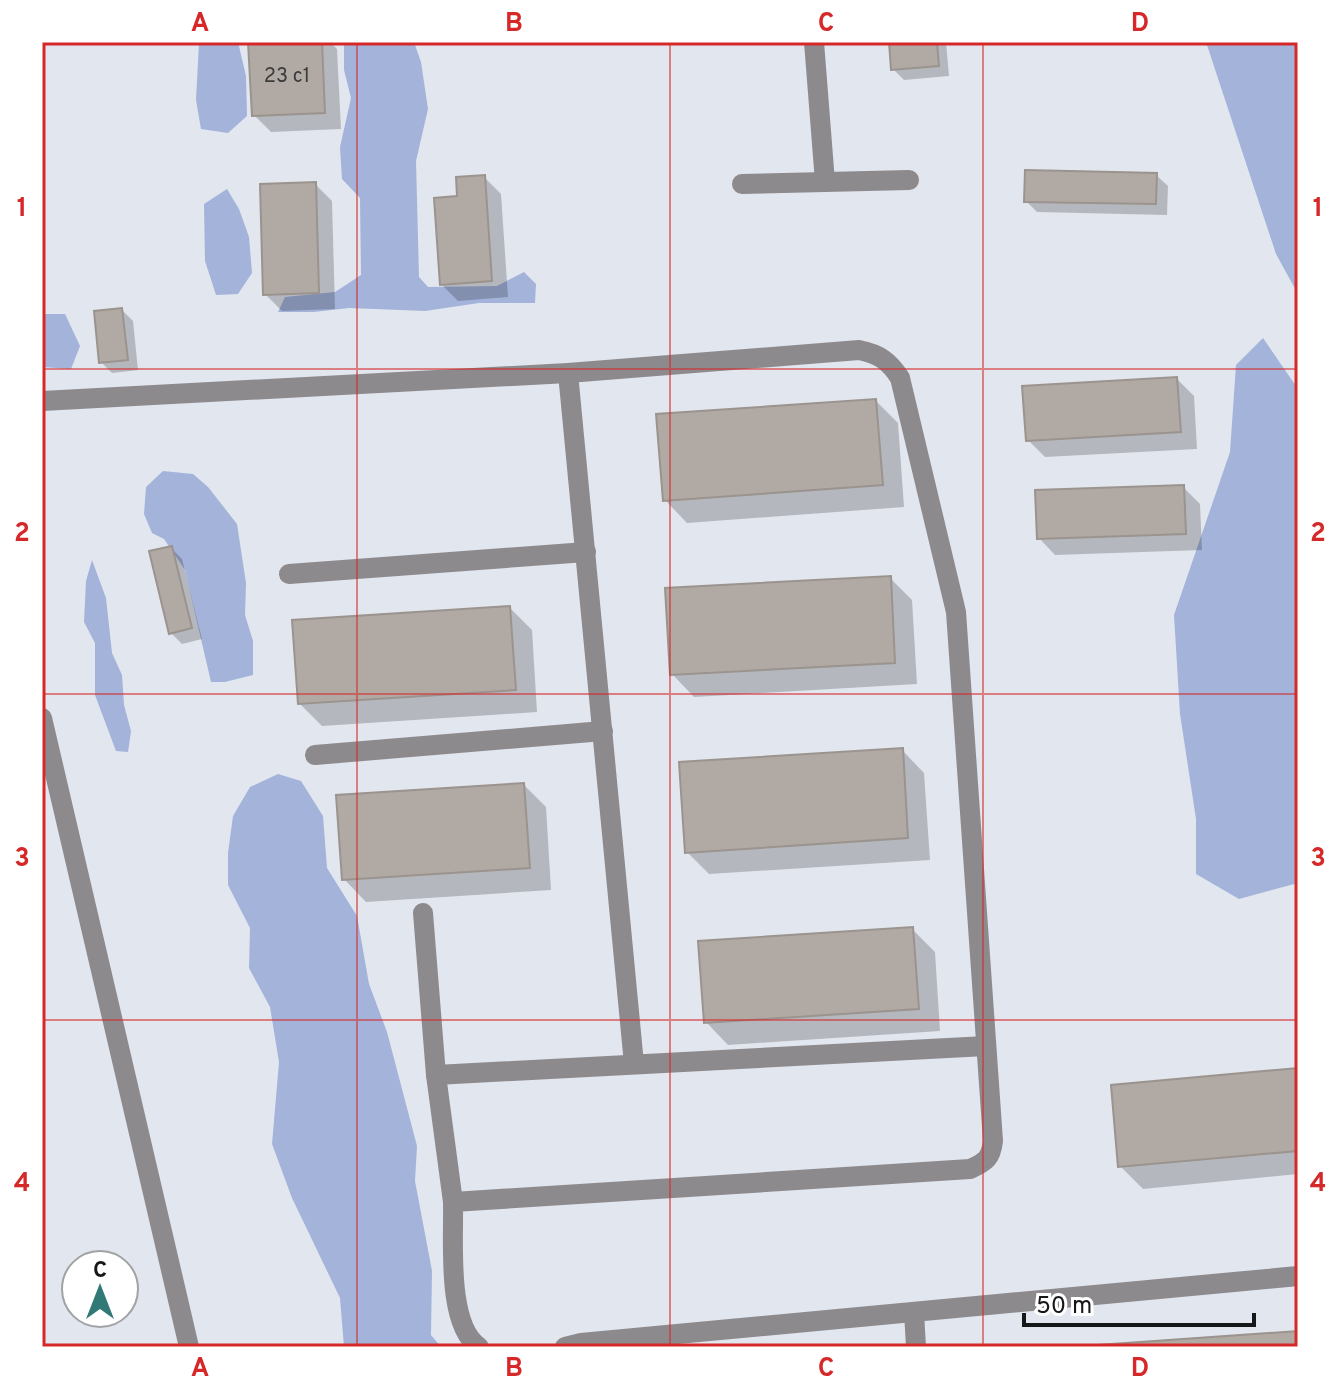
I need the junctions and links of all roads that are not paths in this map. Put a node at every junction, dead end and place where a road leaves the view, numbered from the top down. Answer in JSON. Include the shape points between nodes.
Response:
{"nodes":[{"id":1,"x":814,"y":42,"type":"edge"},
{"id":2,"x":909,"y":180,"type":"dead end"},
{"id":3,"x":825,"y":182,"type":"junction"},
{"id":4,"x":742,"y":184,"type":"dead end"},
{"id":5,"x":568,"y":373,"type":"junction"},
{"id":6,"x":42,"y":401,"type":"edge"},
{"id":7,"x":586,"y":552,"type":"junction"},
{"id":8,"x":289,"y":574,"type":"dead end"},
{"id":9,"x":42,"y":718,"type":"edge"},
{"id":10,"x":603,"y":731,"type":"junction"},
{"id":11,"x":315,"y":755,"type":"dead end"},
{"id":12,"x":423,"y":913,"type":"dead end"},
{"id":13,"x":986,"y":1046,"type":"junction"},
{"id":14,"x":634,"y":1064,"type":"junction"},
{"id":15,"x":436,"y":1075,"type":"junction"},
{"id":16,"x":453,"y":1202,"type":"junction"},
{"id":17,"x":1298,"y":1276,"type":"edge"},
{"id":18,"x":914,"y":1312,"type":"junction"},
{"id":19,"x":189,"y":1347,"type":"edge"},
{"id":20,"x":479,"y":1347,"type":"edge"},
{"id":21,"x":565,"y":1347,"type":"edge"},
{"id":22,"x":916,"y":1347,"type":"edge"}],
"edges":[{"from":1,"to":3,"type":"street"},
{"from":2,"to":3,"type":"street"},
{"from":3,"to":4,"type":"street"},
{"from":5,"to":6,"type":"street"},
{"from":5,"to":7,"type":"street"},
{"from":5,"to":13,"type":"street","via":[[859,350],[876,353],[900,378],[956,612]]},
{"from":7,"to":8,"type":"street"},
{"from":7,"to":10,"type":"street"},
{"from":9,"to":19,"type":"street"},
{"from":10,"to":11,"type":"street"},
{"from":10,"to":14,"type":"street"},
{"from":12,"to":15,"type":"street"},
{"from":13,"to":14,"type":"street"},
{"from":13,"to":16,"type":"street","via":[[992,1155],[970,1169]]},
{"from":14,"to":15,"type":"street"},
{"from":15,"to":16,"type":"street"},
{"from":16,"to":20,"type":"street","via":[[457,1308],[463,1329]]},
{"from":17,"to":18,"type":"street"},
{"from":18,"to":21,"type":"street"},
{"from":18,"to":22,"type":"street"}]}
